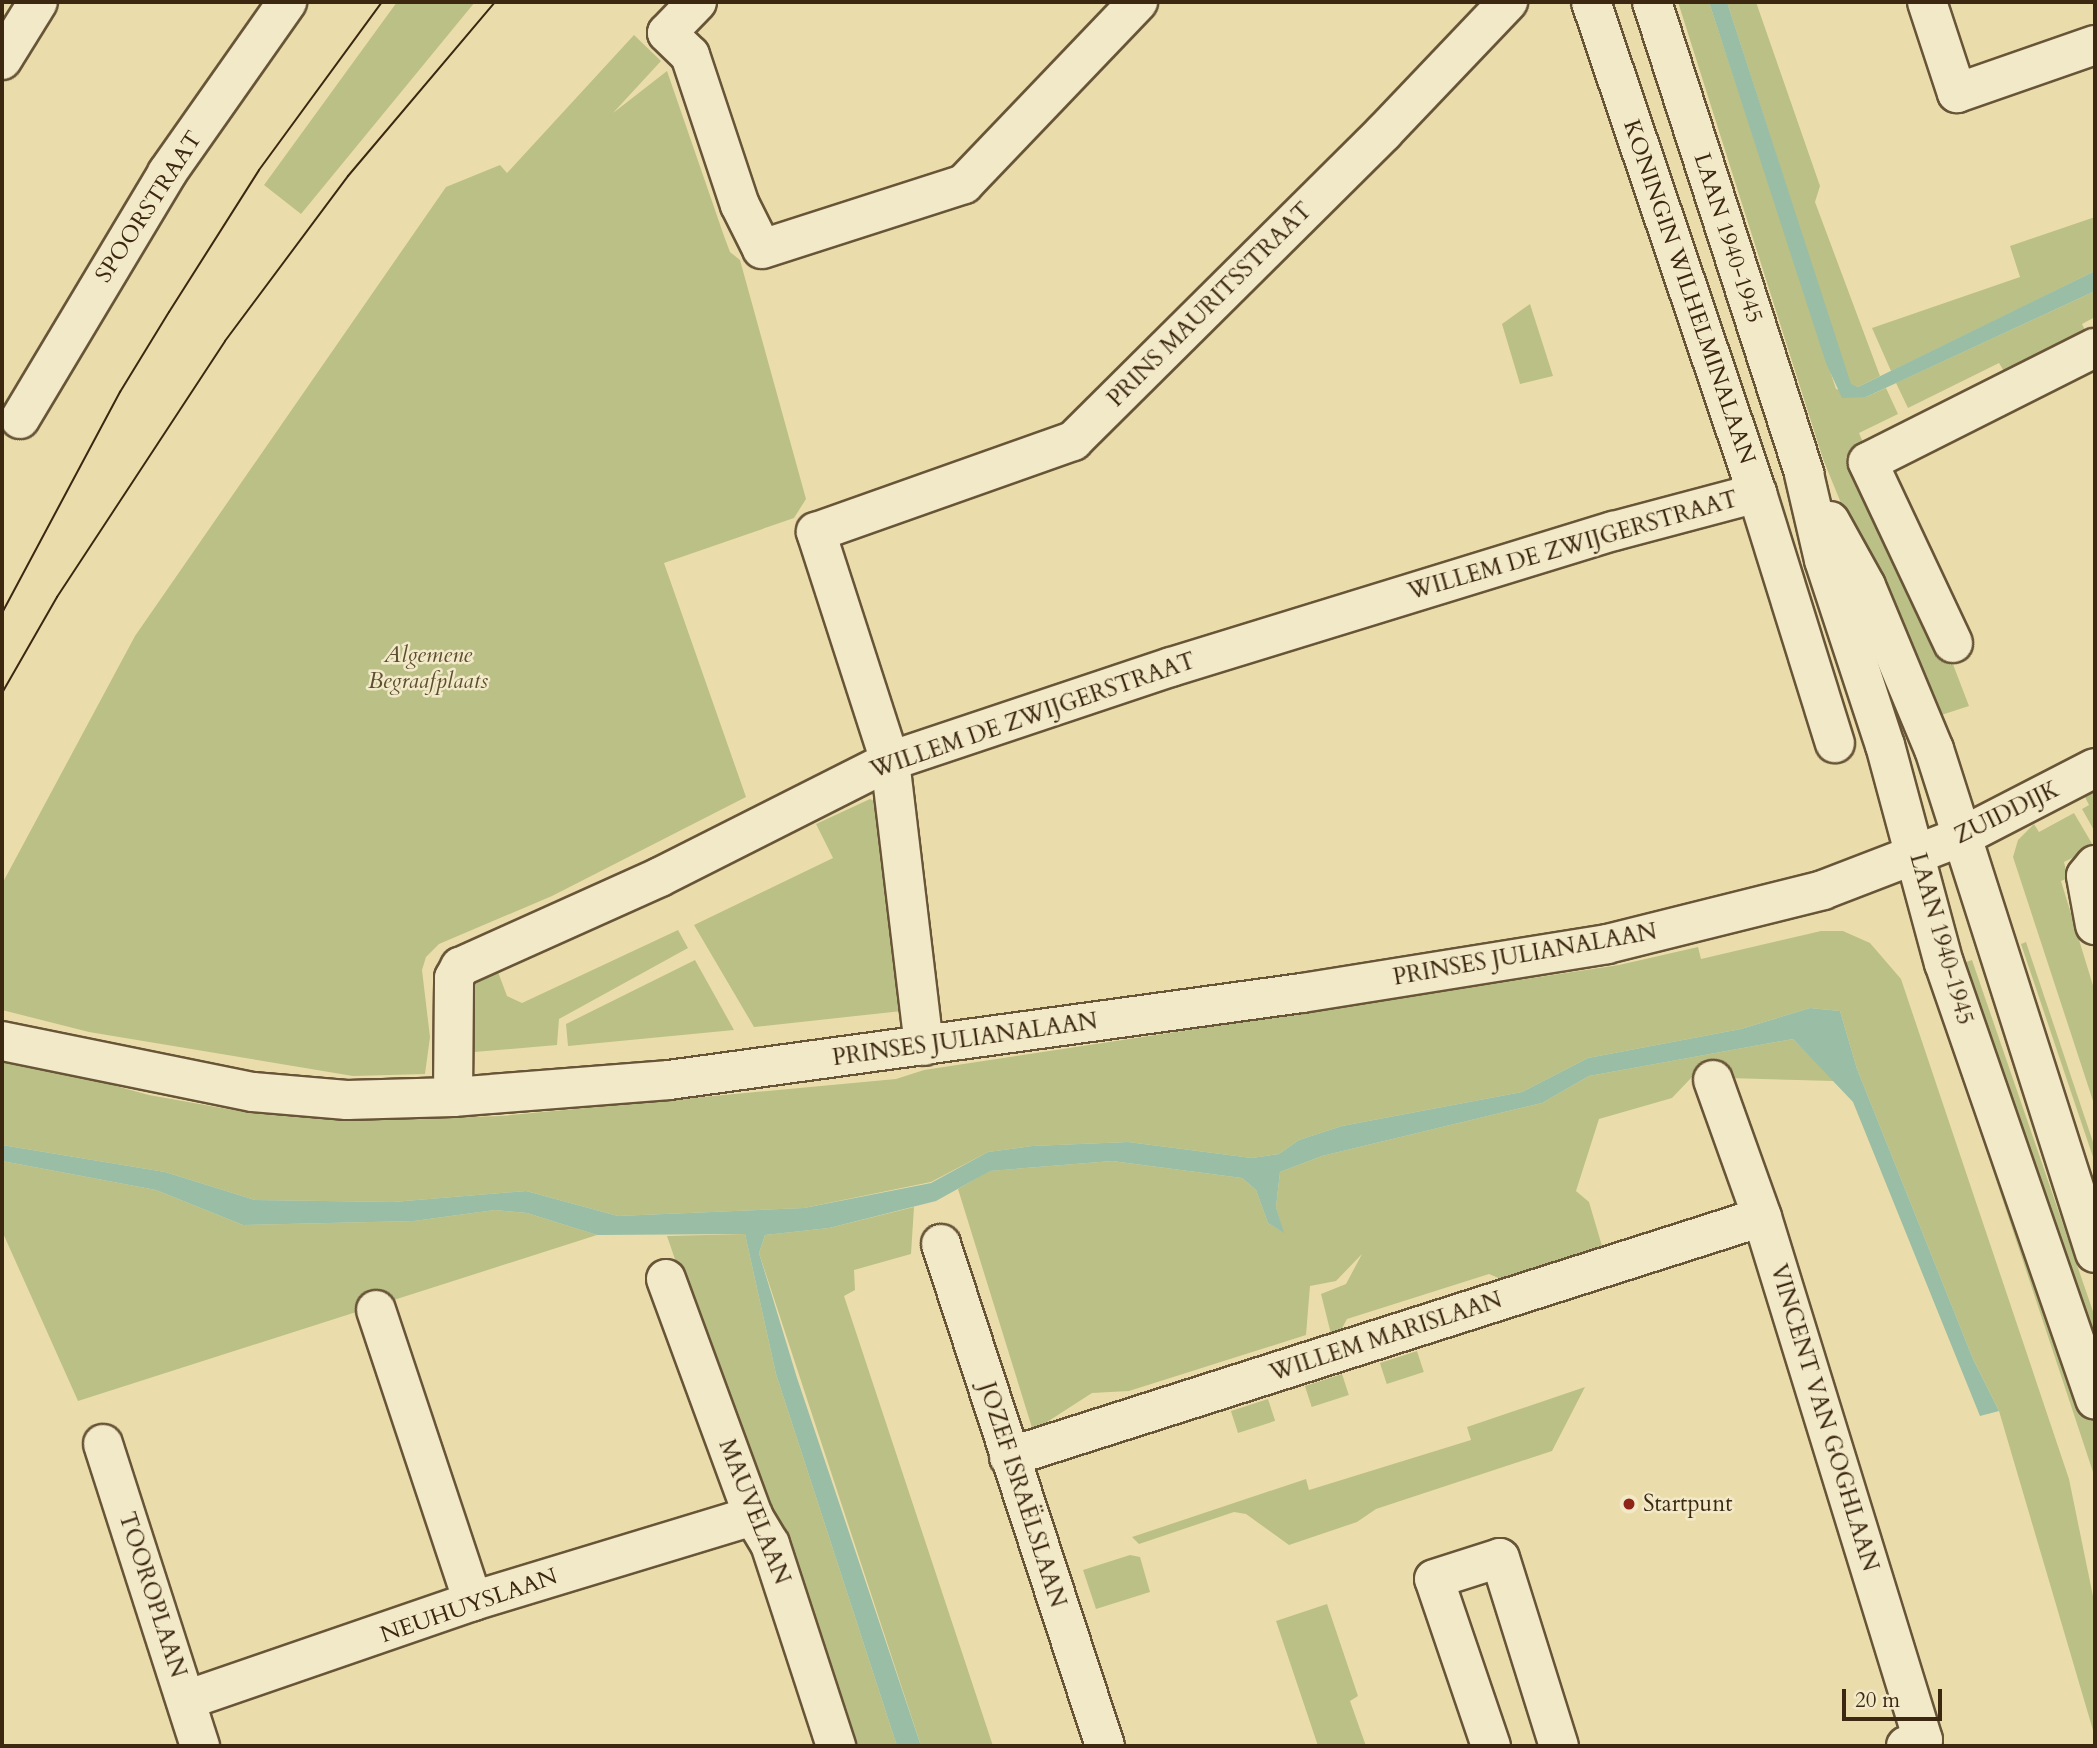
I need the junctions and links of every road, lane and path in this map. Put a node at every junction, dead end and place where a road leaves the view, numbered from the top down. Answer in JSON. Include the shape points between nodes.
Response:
{"nodes":[{"id":1,"x":287,"y":2,"type":"edge"},
{"id":2,"x":697,"y":2,"type":"edge"},
{"id":3,"x":1138,"y":2,"type":"edge"},
{"id":4,"x":1508,"y":2,"type":"edge"},
{"id":5,"x":1591,"y":2,"type":"edge"},
{"id":6,"x":1652,"y":2,"type":"edge"},
{"id":7,"x":1927,"y":2,"type":"edge"},
{"id":8,"x":2095,"y":45,"type":"edge"},
{"id":9,"x":2095,"y":348,"type":"edge"},
{"id":10,"x":20,"y":419,"type":"dead end"},
{"id":11,"x":1804,"y":474,"type":"junction"},
{"id":12,"x":1757,"y":493,"type":"junction"},
{"id":13,"x":1953,"y":643,"type":"dead end"},
{"id":14,"x":1835,"y":743,"type":"dead end"},
{"id":15,"x":890,"y":761,"type":"junction"},
{"id":16,"x":2095,"y":768,"type":"edge"},
{"id":17,"x":1963,"y":836,"type":"junction"},
{"id":18,"x":1917,"y":855,"type":"junction"},
{"id":19,"x":2090,"y":870,"type":"edge"},
{"id":20,"x":2095,"y":925,"type":"edge"},
{"id":21,"x":2,"y":1041,"type":"edge"},
{"id":22,"x":924,"y":1046,"type":"junction"},
{"id":23,"x":1713,"y":1080,"type":"dead end"},
{"id":24,"x":453,"y":1097,"type":"junction"},
{"id":25,"x":1762,"y":1217,"type":"junction"},
{"id":26,"x":941,"y":1244,"type":"dead end"},
{"id":27,"x":2095,"y":1253,"type":"edge"},
{"id":28,"x":666,"y":1279,"type":"dead end"},
{"id":29,"x":376,"y":1310,"type":"dead end"},
{"id":30,"x":2095,"y":1400,"type":"edge"},
{"id":31,"x":103,"y":1444,"type":"dead end"},
{"id":32,"x":1009,"y":1457,"type":"junction"},
{"id":33,"x":753,"y":1516,"type":"junction"},
{"id":34,"x":473,"y":1601,"type":"junction"},
{"id":35,"x":186,"y":1700,"type":"junction"},
{"id":36,"x":200,"y":1746,"type":"edge"},
{"id":37,"x":836,"y":1746,"type":"edge"},
{"id":38,"x":1105,"y":1746,"type":"edge"},
{"id":39,"x":1491,"y":1746,"type":"edge"},
{"id":40,"x":1559,"y":1746,"type":"edge"},
{"id":41,"x":1906,"y":1746,"type":"edge"}],
"edges":[{"from":1,"to":10,"type":"street","name":"SPOORSTRAAT","via":[[167,173]]},
{"from":2,"to":3,"type":"street","via":[[667,33],[690,55],[740,205],[762,249],[964,184]]},
{"from":4,"to":15,"type":"street","name":"PRINS MAURITSSTRAAT","via":[[1073,441],[816,532]]},
{"from":5,"to":12,"type":"street","name":"KONINGIN WILHELMINALAAN"},
{"from":6,"to":11,"type":"street","name":"LAAN 1940-1945"},
{"from":7,"to":8,"type":"street","via":[[1957,93]]},
{"from":9,"to":13,"type":"street","via":[[1868,461]]},
{"from":11,"to":17,"type":"street","name":"LAAN 1940-1945","via":[[1866,586],[1934,749]]},
{"from":11,"to":18,"type":"street","name":"LAAN 1940-1945","via":[[1824,559]]},
{"from":12,"to":14,"type":"street","name":"KONINGIN WILHELMINALAAN"},
{"from":12,"to":15,"type":"street","name":"WILLEM DE ZWIJGERSTRAAT","via":[[1614,531],[1171,667]]},
{"from":15,"to":22,"type":"street"},
{"from":15,"to":24,"type":"street","name":"WILLEM DE ZWIJGERSTRAAT","via":[[660,877],[460,967],[454,978]]},
{"from":16,"to":17,"type":"street","name":"ZUIDDIJK"},
{"from":17,"to":18,"type":"street","name":"ZUIDDIJK"},
{"from":17,"to":27,"type":"street","name":"LAAN 1940-1945"},
{"from":18,"to":22,"type":"street","name":"PRINSES JULIANALAAN","via":[[1823,890],[1607,944]]},
{"from":18,"to":30,"type":"street","name":"LAAN 1940-1945","via":[[1944,963]]},
{"from":19,"to":20,"type":"street"},
{"from":21,"to":24,"type":"street","name":"PRINSES JULIANALAAN","via":[[253,1092],[347,1100]]},
{"from":22,"to":24,"type":"street","name":"PRINSES JULIANALAAN","via":[[669,1080]]},
{"from":23,"to":25,"type":"street","name":"VINCENT VAN GOGHLAAN"},
{"from":25,"to":32,"type":"street","name":"WILLEM MARISLAAN"},
{"from":25,"to":41,"type":"street","name":"VINCENT VAN GOGHLAAN","via":[[1923,1741]]},
{"from":26,"to":32,"type":"street","name":"JOZEF ISRAËLSLAAN"},
{"from":28,"to":33,"type":"street","name":"MAUVELAAN"},
{"from":29,"to":34,"type":"street"},
{"from":31,"to":35,"type":"street","name":"TOOROPLAAN"},
{"from":32,"to":38,"type":"street","name":"JOZEF ISRAËLSLAAN"},
{"from":33,"to":34,"type":"street","name":"NEUHUYSLAAN"},
{"from":33,"to":37,"type":"street","name":"MAUVELAAN","via":[[770,1544]]},
{"from":34,"to":35,"type":"street","name":"NEUHUYSLAAN"},
{"from":35,"to":36,"type":"street","name":"TOOROPLAAN"},
{"from":39,"to":40,"type":"street","via":[[1434,1579],[1500,1558]]}]}
